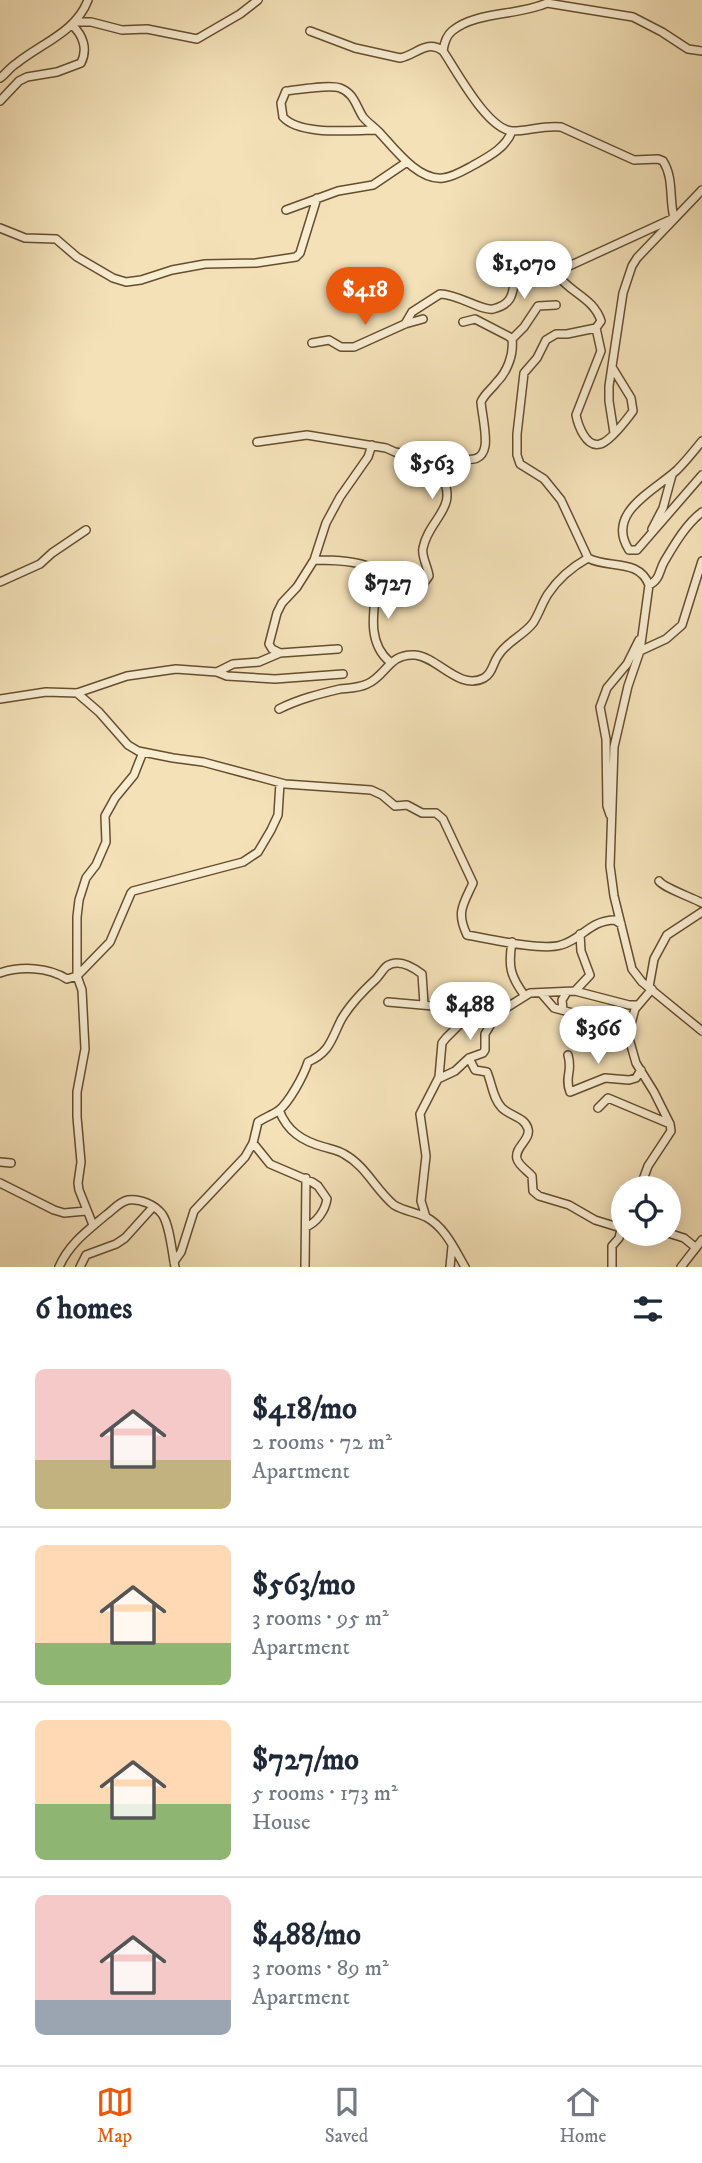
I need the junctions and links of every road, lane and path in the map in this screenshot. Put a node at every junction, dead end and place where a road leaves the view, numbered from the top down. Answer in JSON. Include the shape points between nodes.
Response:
{"nodes":[{"id":1,"x":88,"y":0,"type":"edge"},
{"id":2,"x":258,"y":0,"type":"edge"},
{"id":3,"x":73,"y":23,"type":"junction"},
{"id":4,"x":310,"y":31,"type":"dead end"},
{"id":5,"x":443,"y":51,"type":"junction"},
{"id":6,"x":702,"y":51,"type":"edge"},
{"id":7,"x":0,"y":78,"type":"edge"},
{"id":8,"x":0,"y":101,"type":"edge"},
{"id":9,"x":376,"y":130,"type":"junction"},
{"id":10,"x":512,"y":131,"type":"junction"},
{"id":11,"x":407,"y":162,"type":"junction"},
{"id":12,"x":702,"y":190,"type":"edge"},
{"id":13,"x":317,"y":198,"type":"junction"},
{"id":14,"x":286,"y":210,"type":"dead end"},
{"id":15,"x":674,"y":218,"type":"junction"},
{"id":16,"x":0,"y":228,"type":"edge"},
{"id":17,"x":12,"y":233,"type":"junction"},
{"id":18,"x":0,"y":236,"type":"edge"},
{"id":19,"x":556,"y":272,"type":"junction"},
{"id":20,"x":556,"y":306,"type":"dead end"},
{"id":21,"x":424,"y":318,"type":"dead end"},
{"id":22,"x":463,"y":322,"type":"dead end"},
{"id":23,"x":405,"y":324,"type":"junction"},
{"id":24,"x":596,"y":328,"type":"junction"},
{"id":25,"x":512,"y":340,"type":"junction"},
{"id":26,"x":312,"y":343,"type":"dead end"},
{"id":27,"x":612,"y":367,"type":"junction"},
{"id":28,"x":614,"y":433,"type":"junction"},
{"id":29,"x":702,"y":441,"type":"edge"},
{"id":30,"x":257,"y":442,"type":"dead end"},
{"id":31,"x":372,"y":445,"type":"junction"},
{"id":32,"x":673,"y":473,"type":"junction"},
{"id":33,"x":441,"y":475,"type":"junction"},
{"id":34,"x":702,"y":475,"type":"edge"},
{"id":35,"x":702,"y":512,"type":"edge"},
{"id":36,"x":86,"y":530,"type":"dead end"},
{"id":37,"x":648,"y":539,"type":"junction"},
{"id":38,"x":587,"y":558,"type":"junction"},
{"id":39,"x":314,"y":560,"type":"junction"},
{"id":40,"x":702,"y":561,"type":"edge"},
{"id":41,"x":382,"y":577,"type":"junction"},
{"id":42,"x":0,"y":582,"type":"edge"},
{"id":43,"x":649,"y":585,"type":"junction"},
{"id":44,"x":642,"y":633,"type":"junction"},
{"id":45,"x":338,"y":649,"type":"dead end"},
{"id":46,"x":640,"y":651,"type":"junction"},
{"id":47,"x":280,"y":653,"type":"junction"},
{"id":48,"x":390,"y":662,"type":"junction"},
{"id":49,"x":217,"y":672,"type":"junction"},
{"id":50,"x":343,"y":674,"type":"dead end"},
{"id":51,"x":77,"y":693,"type":"junction"},
{"id":52,"x":0,"y":699,"type":"edge"},
{"id":53,"x":279,"y":709,"type":"dead end"},
{"id":54,"x":143,"y":752,"type":"junction"},
{"id":55,"x":280,"y":783,"type":"junction"},
{"id":56,"x":612,"y":822,"type":"junction"},
{"id":57,"x":659,"y":881,"type":"dead end"},
{"id":58,"x":702,"y":902,"type":"edge"},
{"id":59,"x":702,"y":912,"type":"edge"},
{"id":60,"x":621,"y":924,"type":"junction"},
{"id":61,"x":580,"y":934,"type":"junction"},
{"id":62,"x":512,"y":942,"type":"junction"},
{"id":63,"x":0,"y":973,"type":"edge"},
{"id":64,"x":77,"y":976,"type":"junction"},
{"id":65,"x":650,"y":988,"type":"junction"},
{"id":66,"x":571,"y":992,"type":"junction"},
{"id":67,"x":541,"y":993,"type":"junction"},
{"id":68,"x":525,"y":996,"type":"junction"},
{"id":69,"x":388,"y":1002,"type":"dead end"},
{"id":70,"x":424,"y":1004,"type":"junction"},
{"id":71,"x":637,"y":1005,"type":"junction"},
{"id":72,"x":471,"y":1008,"type":"junction"},
{"id":73,"x":500,"y":1009,"type":"junction"},
{"id":74,"x":563,"y":1010,"type":"junction"},
{"id":75,"x":588,"y":1026,"type":"dead end"},
{"id":76,"x":702,"y":1031,"type":"edge"},
{"id":77,"x":568,"y":1055,"type":"dead end"},
{"id":78,"x":469,"y":1058,"type":"junction"},
{"id":79,"x":641,"y":1070,"type":"junction"},
{"id":80,"x":438,"y":1079,"type":"junction"},
{"id":81,"x":598,"y":1108,"type":"dead end"},
{"id":82,"x":279,"y":1110,"type":"junction"},
{"id":83,"x":670,"y":1124,"type":"junction"},
{"id":84,"x":253,"y":1143,"type":"junction"},
{"id":85,"x":0,"y":1161,"type":"edge"},
{"id":86,"x":11,"y":1164,"type":"dead end"},
{"id":87,"x":644,"y":1176,"type":"edge"},
{"id":88,"x":306,"y":1178,"type":"junction"},
{"id":89,"x":0,"y":1183,"type":"edge"},
{"id":90,"x":153,"y":1207,"type":"junction"},
{"id":91,"x":86,"y":1211,"type":"junction"},
{"id":92,"x":426,"y":1217,"type":"junction"},
{"id":93,"x":611,"y":1223,"type":"edge"},
{"id":94,"x":93,"y":1225,"type":"junction"},
{"id":95,"x":306,"y":1227,"type":"junction"},
{"id":96,"x":681,"y":1237,"type":"edge"},
{"id":97,"x":702,"y":1240,"type":"edge"},
{"id":98,"x":452,"y":1246,"type":"junction"},
{"id":99,"x":612,"y":1246,"type":"edge"},
{"id":100,"x":695,"y":1247,"type":"junction"},
{"id":101,"x":174,"y":1265,"type":"edge"},
{"id":102,"x":59,"y":1267,"type":"edge"},
{"id":103,"x":80,"y":1267,"type":"edge"},
{"id":104,"x":305,"y":1267,"type":"edge"},
{"id":105,"x":450,"y":1267,"type":"edge"},
{"id":106,"x":465,"y":1267,"type":"edge"},
{"id":107,"x":612,"y":1267,"type":"edge"},
{"id":108,"x":681,"y":1267,"type":"edge"}],
"edges":[{"from":1,"to":3,"type":"street"},
{"from":2,"to":3,"type":"street","via":[[197,39],[147,29]]},
{"from":3,"to":7,"type":"street"},
{"from":3,"to":8,"type":"street","via":[[82,38],[81,63],[27,77]]},
{"from":4,"to":5,"type":"street","via":[[391,57],[406,57],[428,47]]},
{"from":5,"to":6,"type":"street","via":[[450,33],[462,26],[547,3],[633,17],[688,49]]},
{"from":5,"to":10,"type":"street","via":[[475,100],[492,119]]},
{"from":9,"to":9,"type":"street","via":[[352,96],[339,88],[286,91],[282,97],[283,117],[298,127]]},
{"from":9,"to":11,"type":"street"},
{"from":10,"to":11,"type":"street","via":[[498,149],[451,176],[439,179]]},
{"from":10,"to":15,"type":"street","via":[[561,127],[634,160],[663,161],[670,177]]},
{"from":11,"to":13,"type":"street","via":[[373,184]]},
{"from":12,"to":15,"type":"street"},
{"from":13,"to":14,"type":"street"},
{"from":13,"to":17,"type":"street","via":[[296,257],[205,264],[125,282],[77,257],[56,239]]},
{"from":15,"to":19,"type":"street"},
{"from":15,"to":27,"type":"street","via":[[631,269],[622,293]]},
{"from":16,"to":17,"type":"street"},
{"from":17,"to":18,"type":"street"},
{"from":19,"to":23,"type":"street","via":[[546,262],[520,268],[511,299],[489,310],[440,294],[412,312]]},
{"from":19,"to":24,"type":"street","via":[[592,304],[601,321]]},
{"from":20,"to":25,"type":"street","via":[[538,306]]},
{"from":21,"to":23,"type":"street"},
{"from":22,"to":25,"type":"street","via":[[475,319]]},
{"from":23,"to":26,"type":"street","via":[[354,347],[329,340]]},
{"from":24,"to":28,"type":"street","via":[[601,351],[577,420],[586,439],[596,444]]},
{"from":24,"to":38,"type":"street","via":[[556,334],[546,340],[524,373],[517,435],[520,464],[544,479],[561,500]]},
{"from":25,"to":33,"type":"street","via":[[513,353],[505,370],[481,402],[485,446],[481,455],[475,460],[447,461]]},
{"from":27,"to":28,"type":"street","via":[[609,401]]},
{"from":27,"to":28,"type":"street","via":[[634,405]]},
{"from":29,"to":32,"type":"street"},
{"from":30,"to":31,"type":"street","via":[[307,435]]},
{"from":31,"to":33,"type":"street","via":[[417,456]]},
{"from":31,"to":39,"type":"street","via":[[326,523]]},
{"from":32,"to":37,"type":"street"},
{"from":32,"to":37,"type":"street","via":[[625,518],[622,535],[629,550],[637,550]]},
{"from":33,"to":41,"type":"street","via":[[448,501],[422,549],[429,576],[418,591],[404,597],[389,591]]},
{"from":34,"to":37,"type":"street"},
{"from":35,"to":43,"type":"street","via":[[687,526],[657,580]]},
{"from":36,"to":42,"type":"street","via":[[40,564]]},
{"from":38,"to":43,"type":"street","via":[[636,569]]},
{"from":38,"to":48,"type":"street","via":[[549,593],[533,623],[498,655],[484,678],[470,680],[450,674],[418,655]]},
{"from":39,"to":41,"type":"street","via":[[370,567]]},
{"from":39,"to":47,"type":"street","via":[[278,613],[269,644]]},
{"from":40,"to":46,"type":"street","via":[[682,625]]},
{"from":41,"to":48,"type":"street","via":[[377,582],[374,638]]},
{"from":43,"to":44,"type":"street"},
{"from":44,"to":46,"type":"street"},
{"from":44,"to":56,"type":"street","via":[[600,707]]},
{"from":45,"to":47,"type":"street"},
{"from":46,"to":56,"type":"street","via":[[614,747]]},
{"from":47,"to":49,"type":"street"},
{"from":48,"to":53,"type":"street","via":[[366,685],[316,694]]},
{"from":49,"to":50,"type":"street","via":[[275,679]]},
{"from":49,"to":51,"type":"street","via":[[176,669],[127,676]]},
{"from":51,"to":52,"type":"street"},
{"from":51,"to":54,"type":"street","via":[[128,745]]},
{"from":54,"to":55,"type":"street"},
{"from":54,"to":64,"type":"street","via":[[134,775],[105,816],[106,842],[82,889]]},
{"from":55,"to":62,"type":"street","via":[[371,790],[395,806],[436,813],[443,818],[473,883],[461,908],[467,935]]},
{"from":55,"to":64,"type":"street","via":[[278,815],[258,852],[243,862],[131,893],[110,942]]},
{"from":56,"to":60,"type":"street","via":[[610,866]]},
{"from":57,"to":58,"type":"street"},
{"from":59,"to":65,"type":"street","via":[[667,935],[654,959]]},
{"from":60,"to":61,"type":"street","via":[[607,920]]},
{"from":60,"to":65,"type":"street","via":[[632,969]]},
{"from":61,"to":62,"type":"street","via":[[557,946]]},
{"from":61,"to":66,"type":"street","via":[[590,975]]},
{"from":62,"to":68,"type":"street","via":[[509,964]]},
{"from":63,"to":64,"type":"street","via":[[22,969],[50,971],[67,979]]},
{"from":64,"to":91,"type":"street","via":[[85,1049],[77,1092],[78,1183]]},
{"from":65,"to":71,"type":"street"},
{"from":65,"to":76,"type":"street"},
{"from":66,"to":67,"type":"street"},
{"from":66,"to":71,"type":"street"},
{"from":66,"to":74,"type":"street","via":[[562,1000]]},
{"from":67,"to":68,"type":"street"},
{"from":67,"to":74,"type":"street","via":[[554,1008]]},
{"from":68,"to":73,"type":"street"},
{"from":69,"to":70,"type":"street"},
{"from":70,"to":72,"type":"street"},
{"from":70,"to":82,"type":"street","via":[[422,974],[411,966],[388,966],[359,994],[327,1048],[308,1062]]},
{"from":71,"to":79,"type":"street","via":[[628,1035]]},
{"from":72,"to":73,"type":"street"},
{"from":72,"to":80,"type":"street","via":[[443,1044]]},
{"from":73,"to":78,"type":"street","via":[[485,1034],[485,1050]]},
{"from":74,"to":75,"type":"street","via":[[584,1016]]},
{"from":77,"to":79,"type":"street","via":[[571,1064],[566,1083],[570,1092],[605,1079],[636,1078]]},
{"from":78,"to":80,"type":"street"},
{"from":78,"to":93,"type":"street","via":[[475,1070],[486,1072],[504,1110],[529,1130],[516,1157],[532,1176],[533,1191]]},
{"from":79,"to":83,"type":"street"},
{"from":80,"to":92,"type":"street","via":[[420,1114],[426,1156],[421,1201]]},
{"from":81,"to":83,"type":"street","via":[[612,1099]]},
{"from":82,"to":84,"type":"street","via":[[258,1122]]},
{"from":82,"to":92,"type":"street","via":[[292,1132],[342,1152],[360,1165],[394,1205]]},
{"from":83,"to":87,"type":"street","via":[[670,1135]]},
{"from":84,"to":88,"type":"street","via":[[270,1164]]},
{"from":84,"to":101,"type":"street","via":[[194,1211]]},
{"from":85,"to":86,"type":"street"},
{"from":88,"to":95,"type":"street"},
{"from":88,"to":95,"type":"street","via":[[327,1199],[325,1208]]},
{"from":89,"to":91,"type":"street","via":[[54,1210]]},
{"from":90,"to":94,"type":"street","via":[[125,1201]]},
{"from":90,"to":101,"type":"street","via":[[166,1221]]},
{"from":90,"to":103,"type":"street","via":[[125,1238],[86,1255]]},
{"from":91,"to":94,"type":"street"},
{"from":92,"to":98,"type":"street"},
{"from":94,"to":102,"type":"street"},
{"from":95,"to":104,"type":"street"},
{"from":96,"to":100,"type":"street"},
{"from":97,"to":100,"type":"street"},
{"from":98,"to":105,"type":"street"},
{"from":98,"to":106,"type":"street"},
{"from":99,"to":107,"type":"street"},
{"from":100,"to":108,"type":"street"}]}
